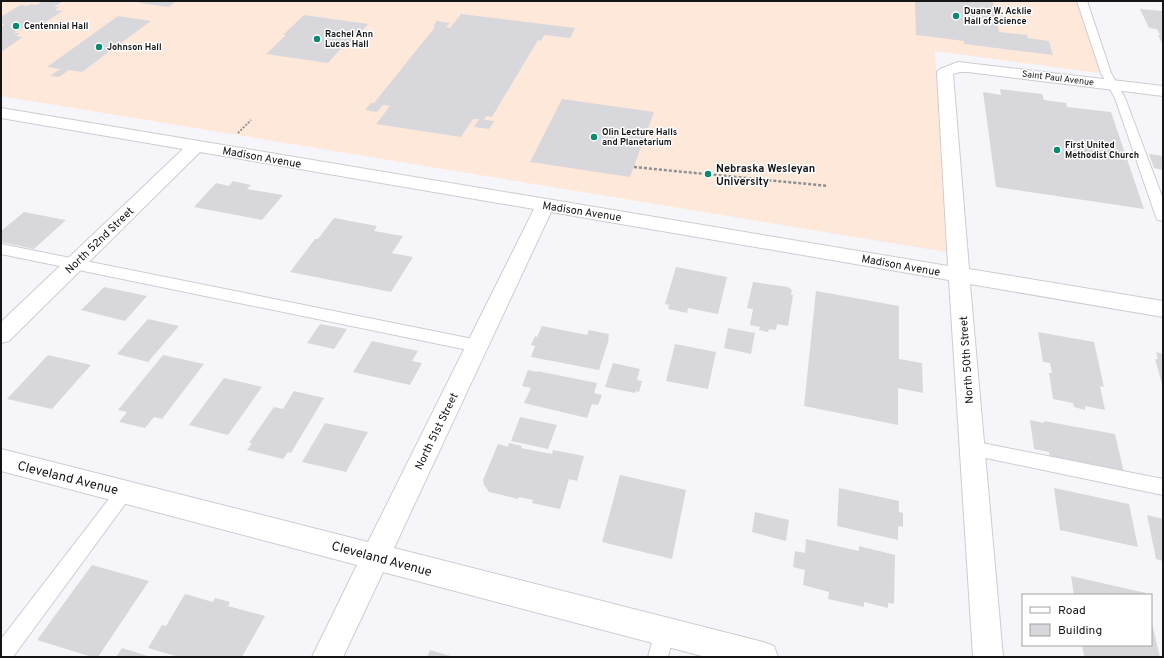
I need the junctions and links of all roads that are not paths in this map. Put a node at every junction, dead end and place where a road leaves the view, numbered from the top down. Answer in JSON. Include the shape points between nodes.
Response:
{"nodes":[{"id":1,"x":1082,"y":1,"type":"edge"},
{"id":2,"x":954,"y":68,"type":"joint"},
{"id":3,"x":1113,"y":84,"type":"junction"},
{"id":4,"x":1163,"y":91,"type":"edge"},
{"id":5,"x":1,"y":113,"type":"edge"},
{"id":6,"x":196,"y":146,"type":"junction"},
{"id":7,"x":545,"y":205,"type":"junction"},
{"id":8,"x":1163,"y":217,"type":"edge"},
{"id":9,"x":1,"y":249,"type":"edge"},
{"id":10,"x":74,"y":264,"type":"junction"},
{"id":11,"x":959,"y":275,"type":"junction"},
{"id":12,"x":1163,"y":309,"type":"edge"},
{"id":13,"x":1,"y":335,"type":"edge"},
{"id":14,"x":478,"y":346,"type":"junction"},
{"id":15,"x":972,"y":448,"type":"junction"},
{"id":16,"x":1,"y":460,"type":"edge"},
{"id":17,"x":1163,"y":487,"type":"edge"},
{"id":18,"x":125,"y":491,"type":"junction"},
{"id":19,"x":375,"y":556,"type":"junction"},
{"id":20,"x":664,"y":631,"type":"junction"},
{"id":21,"x":1,"y":656,"type":"edge"},
{"id":22,"x":327,"y":657,"type":"edge"},
{"id":23,"x":658,"y":657,"type":"edge"},
{"id":24,"x":762,"y":657,"type":"edge"},
{"id":25,"x":988,"y":657,"type":"edge"}],
"edges":[{"from":1,"to":3,"type":"lane","via":[[1106,73]]},
{"from":2,"to":3,"type":"street","name":"Saint Paul Avenue","via":[[976,67]]},
{"from":2,"to":11,"type":"street","name":"North 50th Street","via":[[948,70],[944,76]]},
{"from":3,"to":4,"type":"street","name":"Saint Paul Avenue"},
{"from":3,"to":8,"type":"lane"},
{"from":5,"to":6,"type":"street","name":"Madison Avenue"},
{"from":6,"to":7,"type":"street","name":"Madison Avenue"},
{"from":6,"to":10,"type":"street","name":"North 52nd Street"},
{"from":7,"to":11,"type":"street","name":"Madison Avenue"},
{"from":7,"to":14,"type":"street","name":"North 51st Street"},
{"from":9,"to":10,"type":"lane"},
{"from":10,"to":13,"type":"street","name":"North 52nd Street"},
{"from":10,"to":14,"type":"lane"},
{"from":11,"to":12,"type":"street","name":"Madison Avenue"},
{"from":11,"to":15,"type":"street","name":"North 50th Street"},
{"from":14,"to":19,"type":"street","name":"North 51st Street"},
{"from":15,"to":17,"type":"lane"},
{"from":15,"to":25,"type":"street","name":"North 50th Street"},
{"from":16,"to":18,"type":"street","name":"Cleveland Avenue"},
{"from":18,"to":19,"type":"street","name":"Cleveland Avenue"},
{"from":18,"to":21,"type":"lane"},
{"from":19,"to":20,"type":"street","name":"Cleveland Avenue"},
{"from":19,"to":22,"type":"street","name":"North 51st Street"},
{"from":20,"to":23,"type":"lane"},
{"from":20,"to":24,"type":"street","name":"Cleveland Avenue"}]}
